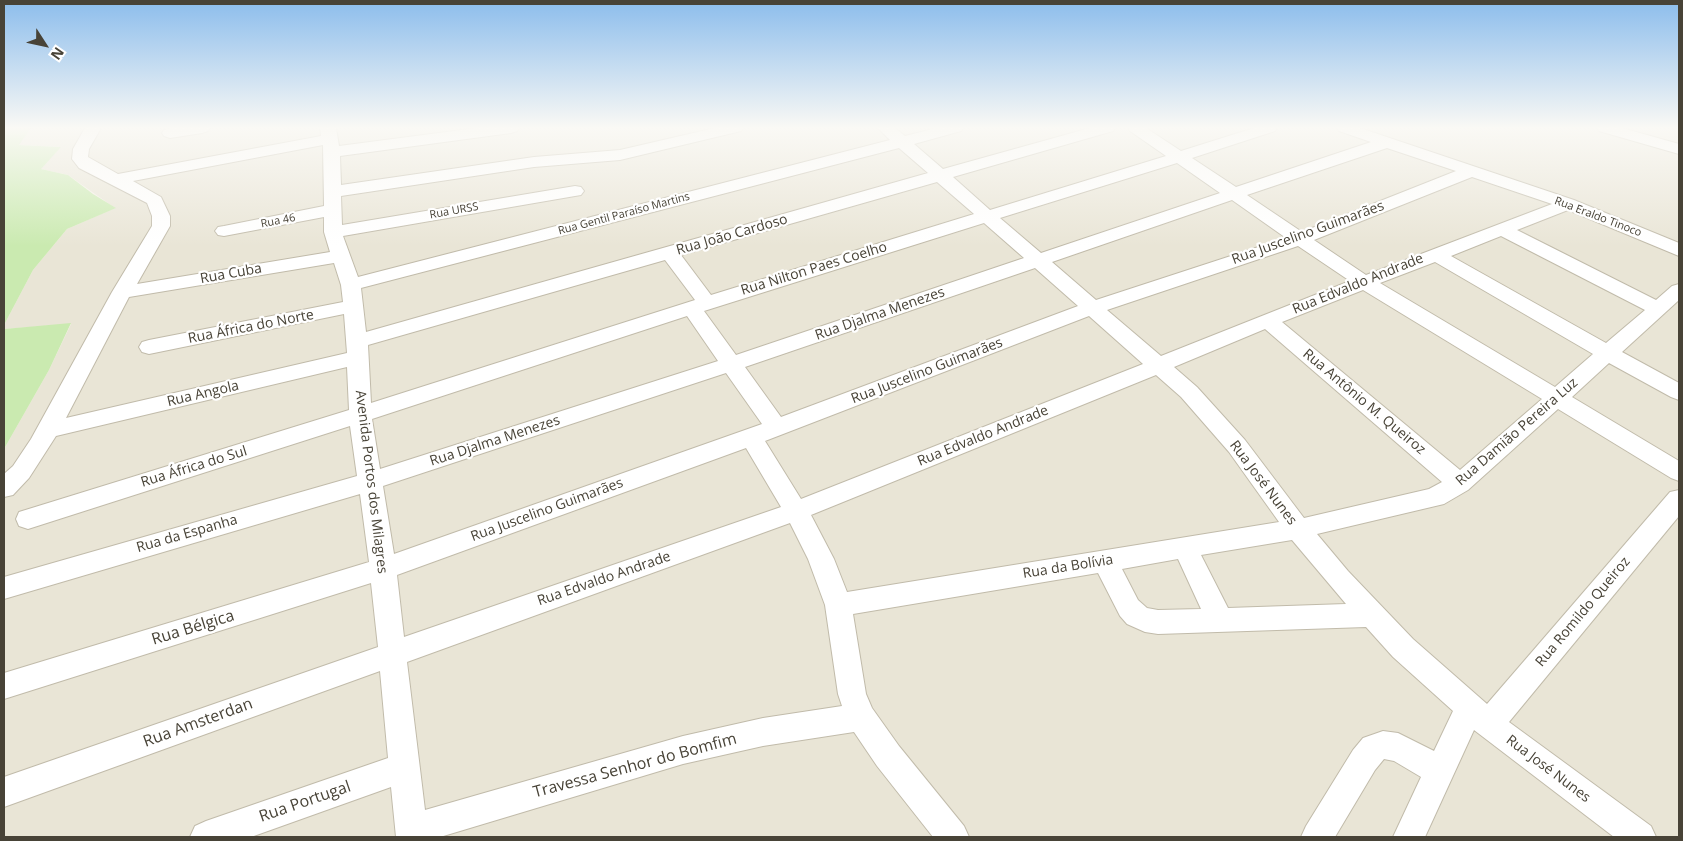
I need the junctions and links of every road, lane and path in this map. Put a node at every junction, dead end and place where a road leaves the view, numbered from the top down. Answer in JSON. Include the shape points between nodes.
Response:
{"nodes":[{"id":1,"x":92,"y":167,"type":"edge"},
{"id":2,"x":182,"y":167,"type":"edge"},
{"id":3,"x":331,"y":167,"type":"edge"},
{"id":4,"x":512,"y":167,"type":"edge"},
{"id":5,"x":785,"y":167,"type":"edge"},
{"id":6,"x":932,"y":167,"type":"edge"},
{"id":7,"x":972,"y":167,"type":"edge"},
{"id":8,"x":1146,"y":167,"type":"edge"},
{"id":9,"x":1195,"y":167,"type":"edge"},
{"id":10,"x":1313,"y":167,"type":"edge"},
{"id":11,"x":1460,"y":167,"type":"edge"},
{"id":12,"x":1471,"y":171,"type":"junction"},
{"id":13,"x":942,"y":176,"type":"junction"},
{"id":14,"x":118,"y":179,"type":"junction"},
{"id":15,"x":575,"y":191,"type":"dead end"},
{"id":16,"x":1234,"y":194,"type":"junction"},
{"id":17,"x":1568,"y":204,"type":"junction"},
{"id":18,"x":333,"y":211,"type":"junction"},
{"id":19,"x":986,"y":215,"type":"junction"},
{"id":20,"x":1501,"y":229,"type":"junction"},
{"id":21,"x":224,"y":231,"type":"dead end"},
{"id":22,"x":1300,"y":239,"type":"junction"},
{"id":23,"x":1679,"y":250,"type":"edge"},
{"id":24,"x":668,"y":252,"type":"junction"},
{"id":25,"x":1435,"y":254,"type":"junction"},
{"id":26,"x":340,"y":256,"type":"junction"},
{"id":27,"x":1038,"y":261,"type":"junction"},
{"id":28,"x":1364,"y":282,"type":"junction"},
{"id":29,"x":1679,"y":290,"type":"edge"},
{"id":30,"x":122,"y":292,"type":"junction"},
{"id":31,"x":352,"y":295,"type":"junction"},
{"id":32,"x":700,"y":305,"type":"junction"},
{"id":33,"x":1092,"y":308,"type":"junction"},
{"id":34,"x":1658,"y":308,"type":"junction"},
{"id":35,"x":1267,"y":320,"type":"junction"},
{"id":36,"x":149,"y":347,"type":"dead end"},
{"id":37,"x":357,"y":349,"type":"junction"},
{"id":38,"x":1607,"y":353,"type":"junction"},
{"id":39,"x":731,"y":364,"type":"junction"},
{"id":40,"x":1160,"y":365,"type":"junction"},
{"id":41,"x":1679,"y":392,"type":"edge"},
{"id":42,"x":1557,"y":399,"type":"junction"},
{"id":43,"x":360,"y":415,"type":"junction"},
{"id":44,"x":776,"y":428,"type":"junction"},
{"id":45,"x":48,"y":430,"type":"junction"},
{"id":46,"x":752,"y":437,"type":"junction"},
{"id":47,"x":1679,"y":472,"type":"edge"},
{"id":48,"x":371,"y":481,"type":"junction"},
{"id":49,"x":1460,"y":484,"type":"junction"},
{"id":50,"x":4,"y":488,"type":"edge"},
{"id":51,"x":1679,"y":500,"type":"edge"},
{"id":52,"x":796,"y":511,"type":"junction"},
{"id":53,"x":28,"y":519,"type":"dead end"},
{"id":54,"x":1298,"y":529,"type":"junction"},
{"id":55,"x":1185,"y":548,"type":"junction"},
{"id":56,"x":1105,"y":561,"type":"junction"},
{"id":57,"x":383,"y":569,"type":"junction"},
{"id":58,"x":4,"y":588,"type":"edge"},
{"id":59,"x":838,"y":605,"type":"junction"},
{"id":60,"x":1371,"y":616,"type":"junction"},
{"id":61,"x":1220,"y":620,"type":"junction"},
{"id":62,"x":392,"y":653,"type":"junction"},
{"id":63,"x":4,"y":686,"type":"edge"},
{"id":64,"x":1478,"y":716,"type":"junction"},
{"id":65,"x":861,"y":717,"type":"junction"},
{"id":66,"x":404,"y":768,"type":"junction"},
{"id":67,"x":1440,"y":770,"type":"junction"},
{"id":68,"x":4,"y":792,"type":"edge"},
{"id":69,"x":412,"y":834,"type":"edge"},
{"id":70,"x":1633,"y":835,"type":"edge"},
{"id":71,"x":206,"y":837,"type":"edge"},
{"id":72,"x":953,"y":837,"type":"edge"},
{"id":73,"x":1317,"y":837,"type":"edge"},
{"id":74,"x":1409,"y":837,"type":"edge"}],
"edges":[{"from":1,"to":14,"type":"street"},
{"from":2,"to":14,"type":"street"},
{"from":3,"to":18,"type":"street","name":"Avenida Portos dos Milagres"},
{"from":4,"to":18,"type":"street"},
{"from":5,"to":31,"type":"street","name":"Rua Gentil Paraíso Martins"},
{"from":6,"to":13,"type":"street","name":"Rua José Nunes"},
{"from":7,"to":13,"type":"street","name":"Rua João Cardoso"},
{"from":8,"to":19,"type":"street","name":"Rua Nilton Paes Coelho"},
{"from":9,"to":16,"type":"street"},
{"from":10,"to":16,"type":"street","name":"Rua Djalma Menezes"},
{"from":11,"to":12,"type":"street","name":"Rua Eraldo Tinoco"},
{"from":12,"to":17,"type":"street","name":"Rua Eraldo Tinoco"},
{"from":12,"to":22,"type":"street","name":"Rua Juscelino Guimarães"},
{"from":13,"to":19,"type":"street","name":"Rua José Nunes"},
{"from":13,"to":24,"type":"street","name":"Rua João Cardoso"},
{"from":14,"to":30,"type":"street","via":[[155,201],[161,216],[161,226]]},
{"from":15,"to":18,"type":"street","name":"Rua URSS"},
{"from":16,"to":22,"type":"street"},
{"from":16,"to":27,"type":"street","name":"Rua Djalma Menezes"},
{"from":17,"to":20,"type":"street","name":"Rua Edvaldo Andrade"},
{"from":17,"to":23,"type":"street","name":"Rua Eraldo Tinoco"},
{"from":18,"to":21,"type":"street","name":"Rua 46"},
{"from":18,"to":26,"type":"street","name":"Avenida Portos dos Milagres"},
{"from":19,"to":27,"type":"street","name":"Rua José Nunes"},
{"from":19,"to":32,"type":"street","name":"Rua Nilton Paes Coelho"},
{"from":20,"to":25,"type":"street","name":"Rua Edvaldo Andrade"},
{"from":20,"to":34,"type":"street"},
{"from":22,"to":28,"type":"street"},
{"from":22,"to":33,"type":"street","name":"Rua Juscelino Guimarães"},
{"from":24,"to":32,"type":"street"},
{"from":24,"to":37,"type":"street","name":"Rua João Cardoso"},
{"from":25,"to":28,"type":"street","name":"Rua Edvaldo Andrade"},
{"from":25,"to":38,"type":"street"},
{"from":26,"to":30,"type":"street","name":"Rua Cuba"},
{"from":26,"to":31,"type":"street","name":"Avenida Portos dos Milagres"},
{"from":27,"to":33,"type":"street","name":"Rua José Nunes"},
{"from":27,"to":39,"type":"street","name":"Rua Djalma Menezes"},
{"from":28,"to":35,"type":"street","name":"Rua Edvaldo Andrade"},
{"from":28,"to":42,"type":"street"},
{"from":29,"to":34,"type":"street","name":"Rua Damião Pereira Luz"},
{"from":30,"to":45,"type":"street"},
{"from":31,"to":36,"type":"street","name":"Rua África do Norte"},
{"from":31,"to":37,"type":"street","name":"Avenida Portos dos Milagres"},
{"from":32,"to":39,"type":"street"},
{"from":32,"to":43,"type":"street","name":"Rua Nilton Paes Coelho"},
{"from":33,"to":40,"type":"street","name":"Rua José Nunes"},
{"from":33,"to":44,"type":"street","name":"Rua Juscelino Guimarães"},
{"from":34,"to":38,"type":"street","name":"Rua Damião Pereira Luz"},
{"from":35,"to":40,"type":"street","name":"Rua Edvaldo Andrade"},
{"from":35,"to":49,"type":"street","name":"Rua Antônio M. Queiroz"},
{"from":37,"to":43,"type":"street","name":"Avenida Portos dos Milagres"},
{"from":37,"to":45,"type":"street","name":"Rua Angola"},
{"from":38,"to":41,"type":"street"},
{"from":38,"to":42,"type":"street","name":"Rua Damião Pereira Luz"},
{"from":39,"to":44,"type":"street"},
{"from":39,"to":48,"type":"street","name":"Rua Djalma Menezes"},
{"from":40,"to":52,"type":"street","name":"Rua Edvaldo Andrade"},
{"from":40,"to":54,"type":"street","name":"Rua José Nunes","via":[[1237,446]]},
{"from":42,"to":47,"type":"street"},
{"from":42,"to":49,"type":"street","name":"Rua Damião Pereira Luz"},
{"from":43,"to":48,"type":"street","name":"Avenida Portos dos Milagres"},
{"from":43,"to":53,"type":"street","name":"Rua África do Sul"},
{"from":44,"to":46,"type":"street","name":"Rua Juscelino Guimarães"},
{"from":45,"to":50,"type":"street","via":[[30,461]]},
{"from":46,"to":52,"type":"street"},
{"from":46,"to":57,"type":"street","name":"Rua Juscelino Guimarães"},
{"from":48,"to":57,"type":"street","name":"Avenida Portos dos Milagres"},
{"from":48,"to":58,"type":"street","name":"Rua da Espanha"},
{"from":49,"to":54,"type":"street","name":"Rua Damião Pereira Luz","via":[[1436,497]]},
{"from":51,"to":64,"type":"street","name":"Rua Romildo Queiroz"},
{"from":52,"to":59,"type":"street","via":[[821,559]]},
{"from":52,"to":62,"type":"street","name":"Rua Edvaldo Andrade"},
{"from":54,"to":55,"type":"street","name":"Rua da Bolívia"},
{"from":54,"to":60,"type":"street","name":"Rua José Nunes"},
{"from":55,"to":56,"type":"street","name":"Rua da Bolívia"},
{"from":55,"to":61,"type":"street"},
{"from":56,"to":59,"type":"street","name":"Rua da Bolívia"},
{"from":56,"to":61,"type":"street","via":[[1121,596],[1140,618],[1158,622]]},
{"from":57,"to":62,"type":"street","name":"Avenida Portos dos Milagres"},
{"from":57,"to":63,"type":"street","name":"Rua Bélgica"},
{"from":59,"to":65,"type":"street","via":[[852,694]]},
{"from":60,"to":61,"type":"street"},
{"from":60,"to":64,"type":"street","name":"Rua José Nunes"},
{"from":62,"to":66,"type":"street","name":"Avenida Portos dos Milagres"},
{"from":62,"to":68,"type":"street","name":"Rua Amsterdan"},
{"from":64,"to":67,"type":"street","name":"Rua Romildo Queiroz"},
{"from":64,"to":70,"type":"street","name":"Rua José Nunes"},
{"from":65,"to":69,"type":"street","name":"Travessa Senhor do Bomfim","via":[[763,732],[683,750]]},
{"from":65,"to":72,"type":"street"},
{"from":66,"to":69,"type":"street","name":"Avenida Portos dos Milagres"},
{"from":66,"to":71,"type":"street","name":"Rua Portugal"},
{"from":67,"to":73,"type":"street","via":[[1398,747],[1384,744],[1374,748]]},
{"from":67,"to":74,"type":"street","name":"Rua Romildo Queiroz"}]}
